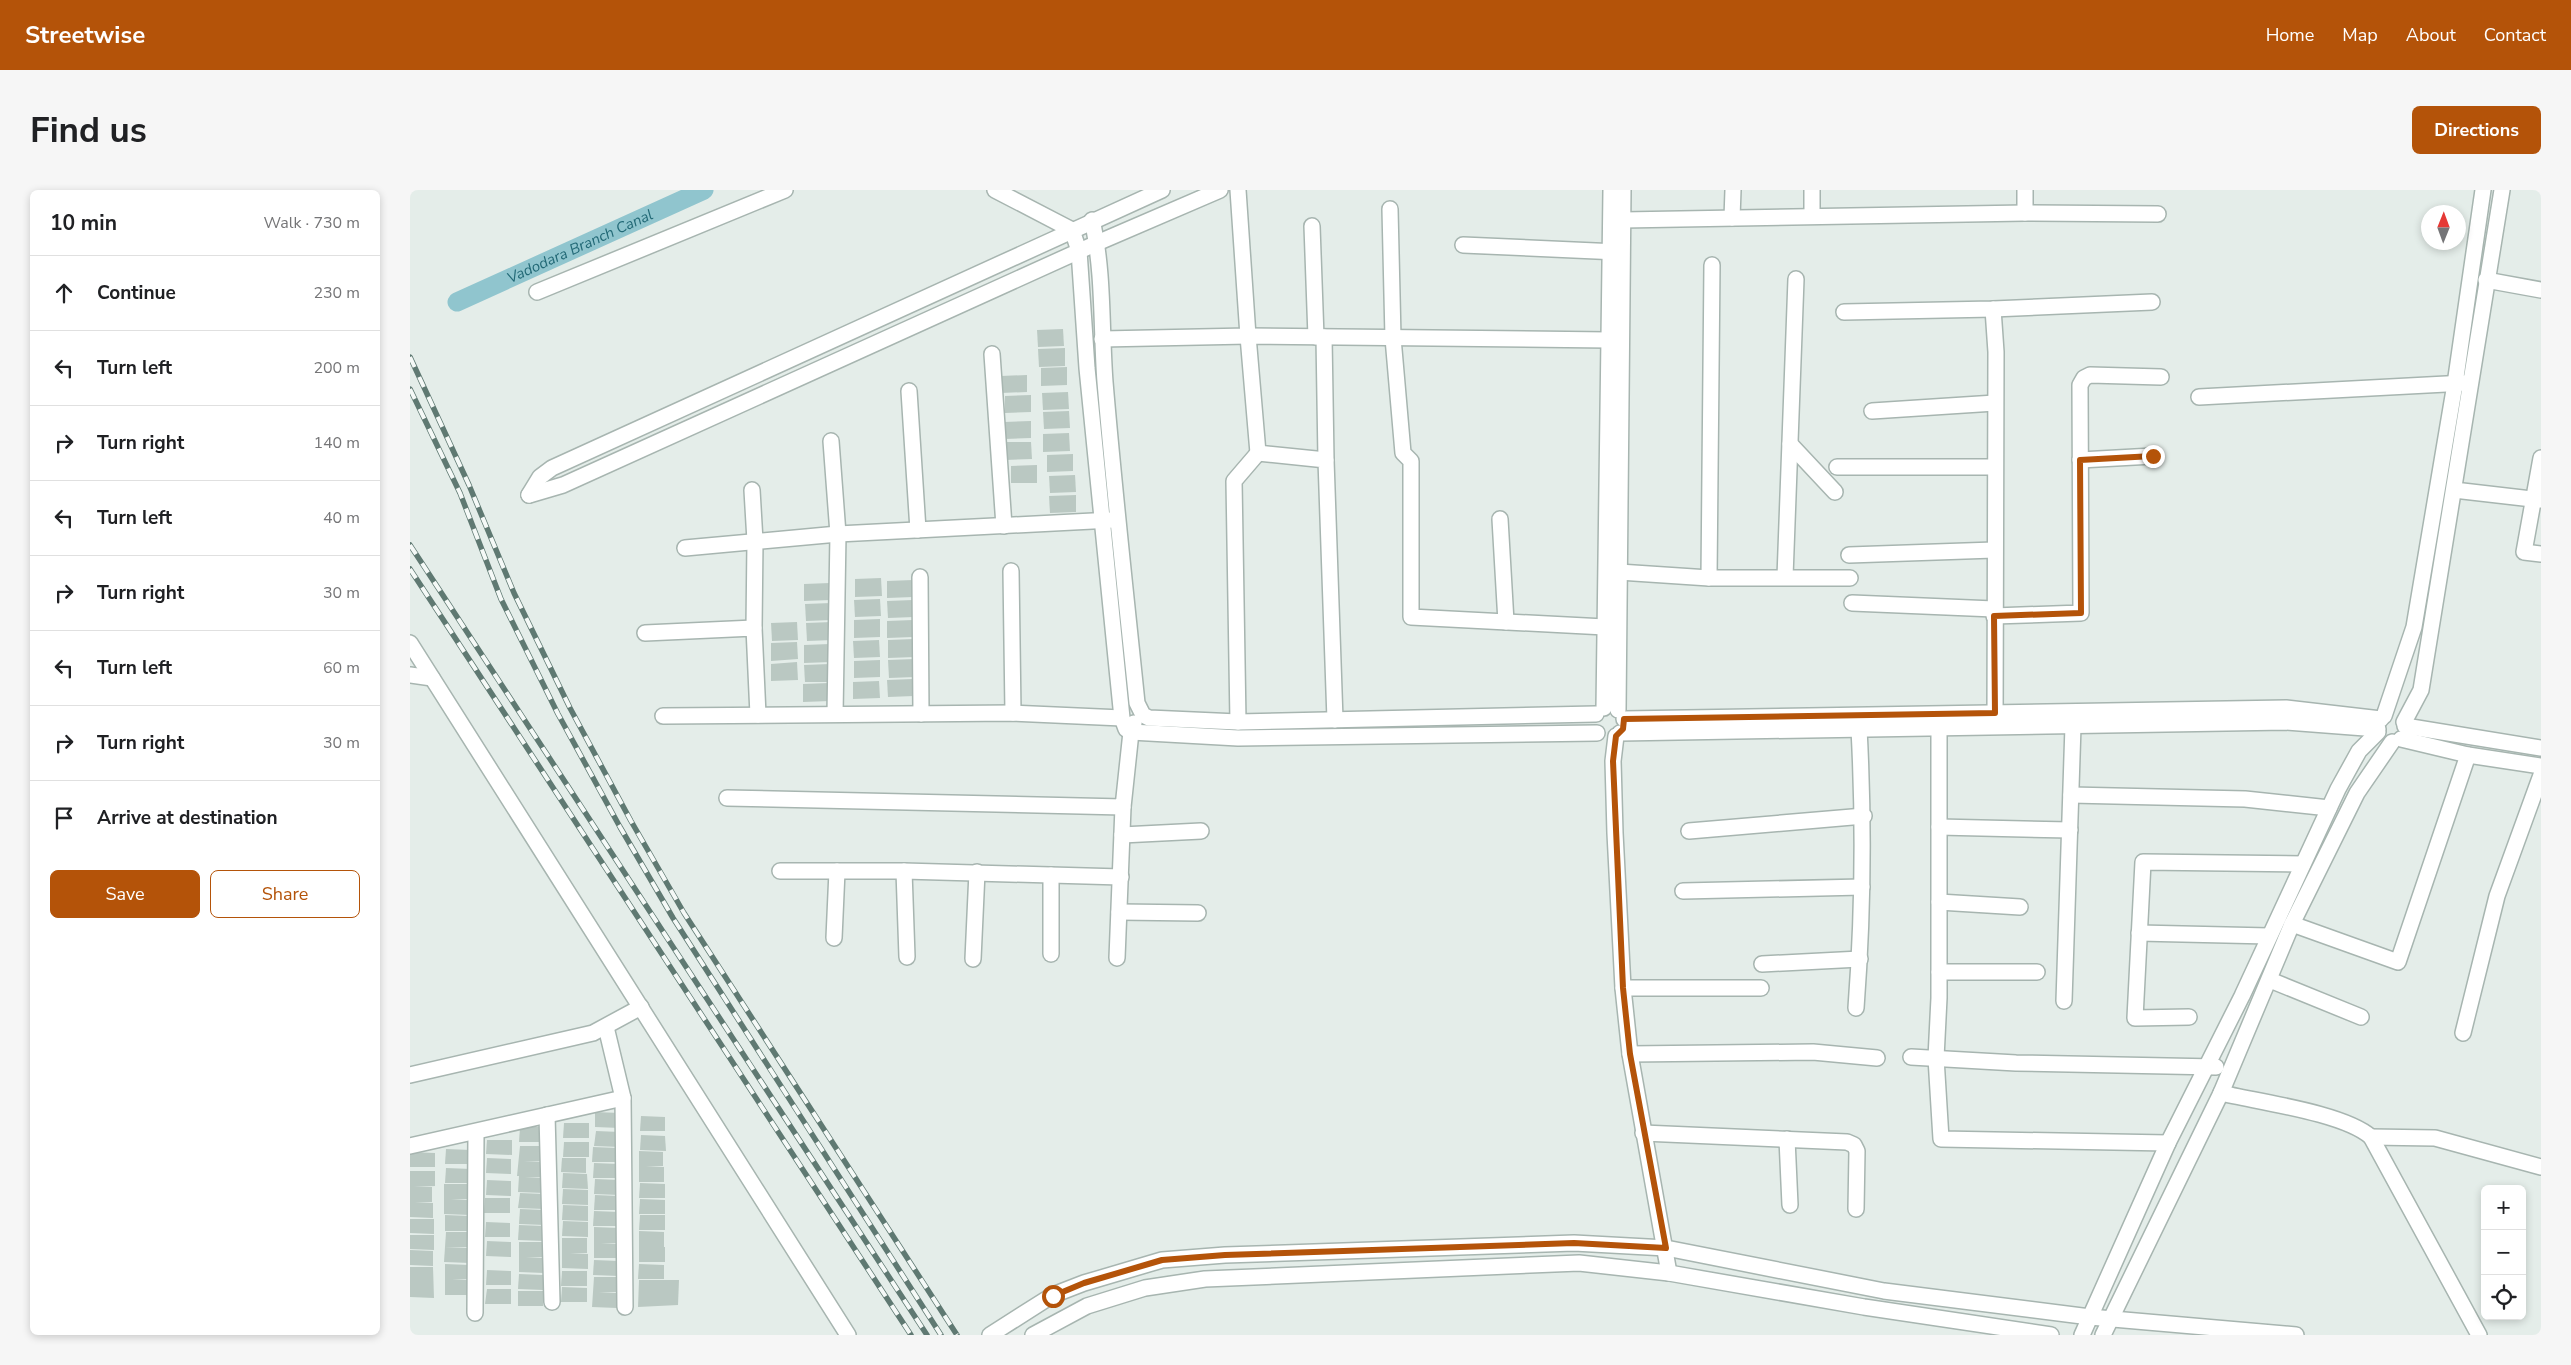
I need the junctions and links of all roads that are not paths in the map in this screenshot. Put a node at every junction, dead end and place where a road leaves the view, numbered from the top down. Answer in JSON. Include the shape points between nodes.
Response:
{"nodes":[{"id":1,"x":785,"y":190,"type":"edge"},
{"id":2,"x":995,"y":190,"type":"edge"},
{"id":3,"x":1162,"y":190,"type":"edge"},
{"id":4,"x":1220,"y":190,"type":"edge"},
{"id":5,"x":1238,"y":190,"type":"edge"},
{"id":6,"x":1611,"y":190,"type":"edge"},
{"id":7,"x":1623,"y":190,"type":"edge"},
{"id":8,"x":1733,"y":190,"type":"edge"},
{"id":9,"x":1812,"y":190,"type":"edge"},
{"id":10,"x":2025,"y":190,"type":"edge"},
{"id":11,"x":2483,"y":190,"type":"edge"},
{"id":12,"x":2502,"y":190,"type":"edge"},
{"id":13,"x":1390,"y":209,"type":"dead end"},
{"id":14,"x":2025,"y":213,"type":"junction"},
{"id":15,"x":2158,"y":214,"type":"dead end"},
{"id":16,"x":1812,"y":216,"type":"junction"},
{"id":17,"x":1732,"y":218,"type":"junction"},
{"id":18,"x":1092,"y":220,"type":"junction"},
{"id":19,"x":1623,"y":220,"type":"junction"},
{"id":20,"x":1312,"y":226,"type":"dead end"},
{"id":21,"x":1072,"y":230,"type":"junction"},
{"id":22,"x":1097,"y":243,"type":"junction"},
{"id":23,"x":1462,"y":246,"type":"dead end"},
{"id":24,"x":1079,"y":251,"type":"junction"},
{"id":25,"x":1616,"y":252,"type":"junction"},
{"id":26,"x":1712,"y":265,"type":"dead end"},
{"id":27,"x":1796,"y":279,"type":"dead end"},
{"id":28,"x":2486,"y":280,"type":"junction"},
{"id":29,"x":2541,"y":290,"type":"edge"},
{"id":30,"x":537,"y":292,"type":"dead end"},
{"id":31,"x":2152,"y":302,"type":"dead end"},
{"id":32,"x":1993,"y":309,"type":"junction"},
{"id":33,"x":1844,"y":312,"type":"dead end"},
{"id":34,"x":1248,"y":336,"type":"junction"},
{"id":35,"x":1320,"y":337,"type":"junction"},
{"id":36,"x":1393,"y":338,"type":"junction"},
{"id":37,"x":1102,"y":339,"type":"junction"},
{"id":38,"x":1609,"y":340,"type":"junction"},
{"id":39,"x":992,"y":354,"type":"dead end"},
{"id":40,"x":2161,"y":377,"type":"dead end"},
{"id":41,"x":2470,"y":383,"type":"junction"},
{"id":42,"x":2455,"y":384,"type":"junction"},
{"id":43,"x":909,"y":391,"type":"dead end"},
{"id":44,"x":2199,"y":397,"type":"dead end"},
{"id":45,"x":1995,"y":403,"type":"junction"},
{"id":46,"x":1872,"y":411,"type":"dead end"},
{"id":47,"x":831,"y":441,"type":"dead end"},
{"id":48,"x":1790,"y":444,"type":"junction"},
{"id":49,"x":1258,"y":453,"type":"junction"},
{"id":50,"x":2153,"y":456,"type":"dead end"},
{"id":51,"x":2541,"y":458,"type":"edge"},
{"id":52,"x":1326,"y":460,"type":"junction"},
{"id":53,"x":2080,"y":460,"type":"junction"},
{"id":54,"x":1837,"y":467,"type":"dead end"},
{"id":55,"x":1994,"y":467,"type":"junction"},
{"id":56,"x":752,"y":490,"type":"dead end"},
{"id":57,"x":2454,"y":490,"type":"junction"},
{"id":58,"x":1835,"y":492,"type":"dead end"},
{"id":59,"x":2537,"y":499,"type":"edge"},
{"id":60,"x":1500,"y":519,"type":"dead end"},
{"id":61,"x":1110,"y":520,"type":"junction"},
{"id":62,"x":1004,"y":526,"type":"junction"},
{"id":63,"x":918,"y":530,"type":"junction"},
{"id":64,"x":838,"y":534,"type":"junction"},
{"id":65,"x":755,"y":541,"type":"junction"},
{"id":66,"x":685,"y":548,"type":"dead end"},
{"id":67,"x":1994,"y":550,"type":"junction"},
{"id":68,"x":2541,"y":554,"type":"edge"},
{"id":69,"x":1849,"y":555,"type":"dead end"},
{"id":70,"x":1011,"y":571,"type":"dead end"},
{"id":71,"x":1619,"y":572,"type":"junction"},
{"id":72,"x":920,"y":577,"type":"dead end"},
{"id":73,"x":1785,"y":577,"type":"junction"},
{"id":74,"x":1709,"y":578,"type":"junction"},
{"id":75,"x":1850,"y":578,"type":"dead end"},
{"id":76,"x":1852,"y":603,"type":"dead end"},
{"id":77,"x":1994,"y":613,"type":"junction"},
{"id":78,"x":1506,"y":622,"type":"junction"},
{"id":79,"x":1605,"y":627,"type":"junction"},
{"id":80,"x":754,"y":628,"type":"junction"},
{"id":81,"x":645,"y":634,"type":"dead end"},
{"id":82,"x":410,"y":643,"type":"edge"},
{"id":83,"x":410,"y":675,"type":"edge"},
{"id":84,"x":432,"y":678,"type":"junction"},
{"id":85,"x":1138,"y":710,"type":"junction"},
{"id":86,"x":1013,"y":713,"type":"junction"},
{"id":87,"x":835,"y":714,"type":"junction"},
{"id":88,"x":921,"y":714,"type":"junction"},
{"id":89,"x":758,"y":715,"type":"junction"},
{"id":90,"x":663,"y":716,"type":"dead end"},
{"id":91,"x":1122,"y":718,"type":"junction"},
{"id":92,"x":1335,"y":720,"type":"junction"},
{"id":93,"x":1995,"y":720,"type":"junction"},
{"id":94,"x":1238,"y":722,"type":"junction"},
{"id":95,"x":1609,"y":724,"type":"junction"},
{"id":96,"x":2380,"y":724,"type":"junction"},
{"id":97,"x":2073,"y":726,"type":"junction"},
{"id":98,"x":1939,"y":728,"type":"junction"},
{"id":99,"x":1859,"y":729,"type":"junction"},
{"id":100,"x":1131,"y":732,"type":"junction"},
{"id":101,"x":2400,"y":732,"type":"junction"},
{"id":102,"x":2541,"y":748,"type":"edge"},
{"id":103,"x":2468,"y":755,"type":"junction"},
{"id":104,"x":2541,"y":766,"type":"edge"},
{"id":105,"x":2541,"y":775,"type":"edge"},
{"id":106,"x":2071,"y":795,"type":"junction"},
{"id":107,"x":727,"y":798,"type":"dead end"},
{"id":108,"x":1123,"y":807,"type":"junction"},
{"id":109,"x":2329,"y":808,"type":"junction"},
{"id":110,"x":1864,"y":816,"type":"junction"},
{"id":111,"x":1939,"y":827,"type":"junction"},
{"id":112,"x":2070,"y":830,"type":"junction"},
{"id":113,"x":1201,"y":831,"type":"dead end"},
{"id":114,"x":1689,"y":831,"type":"dead end"},
{"id":115,"x":1122,"y":835,"type":"junction"},
{"id":116,"x":2303,"y":864,"type":"junction"},
{"id":117,"x":837,"y":871,"type":"junction"},
{"id":118,"x":904,"y":871,"type":"junction"},
{"id":119,"x":780,"y":872,"type":"dead end"},
{"id":120,"x":976,"y":872,"type":"junction"},
{"id":121,"x":1051,"y":875,"type":"junction"},
{"id":122,"x":1121,"y":876,"type":"junction"},
{"id":123,"x":1862,"y":887,"type":"junction"},
{"id":124,"x":1683,"y":892,"type":"dead end"},
{"id":125,"x":1939,"y":902,"type":"junction"},
{"id":126,"x":2020,"y":907,"type":"dead end"},
{"id":127,"x":1119,"y":912,"type":"junction"},
{"id":128,"x":1198,"y":913,"type":"dead end"},
{"id":129,"x":2292,"y":924,"type":"junction"},
{"id":130,"x":2139,"y":933,"type":"junction"},
{"id":131,"x":2269,"y":936,"type":"junction"},
{"id":132,"x":834,"y":938,"type":"dead end"},
{"id":133,"x":1051,"y":954,"type":"dead end"},
{"id":134,"x":907,"y":957,"type":"dead end"},
{"id":135,"x":1117,"y":958,"type":"dead end"},
{"id":136,"x":973,"y":959,"type":"dead end"},
{"id":137,"x":1860,"y":959,"type":"junction"},
{"id":138,"x":1762,"y":964,"type":"dead end"},
{"id":139,"x":1939,"y":972,"type":"junction"},
{"id":140,"x":2037,"y":972,"type":"dead end"},
{"id":141,"x":2270,"y":980,"type":"junction"},
{"id":142,"x":1623,"y":988,"type":"junction"},
{"id":143,"x":1761,"y":988,"type":"dead end"},
{"id":144,"x":2064,"y":1001,"type":"dead end"},
{"id":145,"x":641,"y":1007,"type":"junction"},
{"id":146,"x":1856,"y":1008,"type":"dead end"},
{"id":147,"x":2189,"y":1017,"type":"dead end"},
{"id":148,"x":2360,"y":1017,"type":"dead end"},
{"id":149,"x":606,"y":1027,"type":"junction"},
{"id":150,"x":2463,"y":1033,"type":"dead end"},
{"id":151,"x":1630,"y":1054,"type":"junction"},
{"id":152,"x":1911,"y":1057,"type":"dead end"},
{"id":153,"x":1877,"y":1058,"type":"dead end"},
{"id":154,"x":1936,"y":1058,"type":"junction"},
{"id":155,"x":2209,"y":1065,"type":"junction"},
{"id":156,"x":2230,"y":1070,"type":"junction"},
{"id":157,"x":410,"y":1075,"type":"edge"},
{"id":158,"x":2221,"y":1093,"type":"junction"},
{"id":159,"x":623,"y":1098,"type":"junction"},
{"id":160,"x":547,"y":1116,"type":"junction"},
{"id":161,"x":476,"y":1132,"type":"junction"},
{"id":162,"x":1643,"y":1133,"type":"junction"},
{"id":163,"x":2371,"y":1137,"type":"junction"},
{"id":164,"x":1787,"y":1139,"type":"junction"},
{"id":165,"x":2168,"y":1143,"type":"junction"},
{"id":166,"x":410,"y":1146,"type":"edge"},
{"id":167,"x":2541,"y":1167,"type":"edge"},
{"id":168,"x":1790,"y":1205,"type":"dead end"},
{"id":169,"x":1856,"y":1209,"type":"dead end"},
{"id":170,"x":1666,"y":1248,"type":"junction"},
{"id":171,"x":1669,"y":1273,"type":"junction"},
{"id":172,"x":552,"y":1302,"type":"dead end"},
{"id":173,"x":625,"y":1307,"type":"dead end"},
{"id":174,"x":475,"y":1313,"type":"dead end"},
{"id":175,"x":2090,"y":1318,"type":"junction"},
{"id":176,"x":2111,"y":1318,"type":"junction"},
{"id":177,"x":2208,"y":1331,"type":"edge"},
{"id":178,"x":848,"y":1335,"type":"edge"},
{"id":179,"x":990,"y":1335,"type":"edge"},
{"id":180,"x":1033,"y":1335,"type":"edge"},
{"id":181,"x":2051,"y":1335,"type":"edge"},
{"id":182,"x":2082,"y":1335,"type":"edge"},
{"id":183,"x":2104,"y":1335,"type":"edge"},
{"id":184,"x":2296,"y":1335,"type":"edge"},
{"id":185,"x":2479,"y":1335,"type":"edge"}],
"edges":[{"from":1,"to":30,"type":"street"},
{"from":2,"to":21,"type":"street"},
{"from":3,"to":18,"type":"street"},
{"from":4,"to":22,"type":"street"},
{"from":5,"to":34,"type":"street"},
{"from":6,"to":25,"type":"street"},
{"from":7,"to":19,"type":"street"},
{"from":8,"to":17,"type":"street"},
{"from":9,"to":16,"type":"street"},
{"from":10,"to":14,"type":"street"},
{"from":11,"to":42,"type":"street"},
{"from":12,"to":28,"type":"street"},
{"from":13,"to":36,"type":"street"},
{"from":14,"to":15,"type":"street"},
{"from":14,"to":16,"type":"street"},
{"from":16,"to":17,"type":"street"},
{"from":17,"to":19,"type":"street"},
{"from":18,"to":21,"type":"street"},
{"from":18,"to":22,"type":"street"},
{"from":19,"to":25,"type":"street"},
{"from":20,"to":35,"type":"street"},
{"from":21,"to":24,"type":"street"},
{"from":21,"to":24,"type":"street","via":[[552,468],[540,477],[529,495],[572,481]]},
{"from":22,"to":24,"type":"street"},
{"from":22,"to":37,"type":"street"},
{"from":23,"to":25,"type":"street"},
{"from":24,"to":61,"type":"street","via":[[1086,359]]},
{"from":25,"to":38,"type":"street"},
{"from":25,"to":71,"type":"street"},
{"from":26,"to":74,"type":"street"},
{"from":27,"to":48,"type":"street"},
{"from":28,"to":29,"type":"street"},
{"from":28,"to":41,"type":"street"},
{"from":31,"to":32,"type":"street"},
{"from":32,"to":33,"type":"street"},
{"from":32,"to":45,"type":"street"},
{"from":34,"to":35,"type":"street"},
{"from":34,"to":37,"type":"street"},
{"from":34,"to":49,"type":"street"},
{"from":35,"to":36,"type":"street"},
{"from":35,"to":52,"type":"street"},
{"from":36,"to":38,"type":"street"},
{"from":36,"to":78,"type":"street","via":[[1402,454],[1411,460],[1411,616]]},
{"from":37,"to":61,"type":"street"},
{"from":38,"to":79,"type":"street"},
{"from":39,"to":62,"type":"street"},
{"from":40,"to":53,"type":"street","via":[[2090,375],[2084,378],[2080,385]]},
{"from":41,"to":42,"type":"street"},
{"from":41,"to":57,"type":"street"},
{"from":42,"to":44,"type":"street"},
{"from":42,"to":96,"type":"street","via":[[2414,627]]},
{"from":43,"to":63,"type":"street"},
{"from":45,"to":46,"type":"street"},
{"from":45,"to":55,"type":"street"},
{"from":47,"to":64,"type":"street"},
{"from":48,"to":58,"type":"street"},
{"from":48,"to":73,"type":"street"},
{"from":49,"to":52,"type":"street"},
{"from":49,"to":94,"type":"street","via":[[1234,481]]},
{"from":50,"to":53,"type":"street"},
{"from":51,"to":59,"type":"street"},
{"from":52,"to":92,"type":"street"},
{"from":53,"to":77,"type":"street","via":[[2081,613]]},
{"from":54,"to":55,"type":"street"},
{"from":55,"to":67,"type":"street"},
{"from":56,"to":65,"type":"street"},
{"from":57,"to":59,"type":"street"},
{"from":57,"to":101,"type":"street","via":[[2421,690]]},
{"from":59,"to":68,"type":"street","via":[[2524,552]]},
{"from":60,"to":78,"type":"street"},
{"from":61,"to":62,"type":"street"},
{"from":61,"to":85,"type":"street"},
{"from":61,"to":91,"type":"street"},
{"from":62,"to":63,"type":"street"},
{"from":63,"to":64,"type":"street"},
{"from":64,"to":65,"type":"street"},
{"from":64,"to":87,"type":"street"},
{"from":65,"to":66,"type":"street"},
{"from":65,"to":80,"type":"street"},
{"from":67,"to":69,"type":"street"},
{"from":67,"to":77,"type":"street"},
{"from":70,"to":86,"type":"street"},
{"from":71,"to":74,"type":"street"},
{"from":71,"to":95,"type":"street"},
{"from":72,"to":88,"type":"street"},
{"from":73,"to":74,"type":"street"},
{"from":73,"to":75,"type":"street"},
{"from":76,"to":77,"type":"street"},
{"from":77,"to":93,"type":"street"},
{"from":78,"to":79,"type":"street"},
{"from":79,"to":95,"type":"street"},
{"from":80,"to":81,"type":"street"},
{"from":80,"to":89,"type":"street"},
{"from":82,"to":84,"type":"street"},
{"from":83,"to":84,"type":"street"},
{"from":84,"to":145,"type":"street"},
{"from":85,"to":94,"type":"street","via":[[1149,718]]},
{"from":85,"to":100,"type":"street"},
{"from":86,"to":88,"type":"street"},
{"from":86,"to":91,"type":"street"},
{"from":87,"to":88,"type":"street"},
{"from":87,"to":89,"type":"street"},
{"from":89,"to":90,"type":"street"},
{"from":91,"to":100,"type":"street","via":[[1126,729]]},
{"from":92,"to":94,"type":"street"},
{"from":92,"to":95,"type":"street"},
{"from":93,"to":95,"type":"street"},
{"from":93,"to":96,"type":"street","via":[[2286,708]]},
{"from":93,"to":97,"type":"street"},
{"from":93,"to":98,"type":"street"},
{"from":95,"to":99,"type":"street"},
{"from":95,"to":100,"type":"street","via":[[1238,738]]},
{"from":95,"to":142,"type":"street"},
{"from":96,"to":97,"type":"street","via":[[2286,722]]},
{"from":96,"to":101,"type":"street","via":[[2383,739]]},
{"from":96,"to":101,"type":"street","via":[[2393,714]]},
{"from":96,"to":109,"type":"street","via":[[2359,751]]},
{"from":97,"to":106,"type":"street"},
{"from":98,"to":99,"type":"street"},
{"from":98,"to":111,"type":"street"},
{"from":99,"to":110,"type":"street"},
{"from":100,"to":108,"type":"street"},
{"from":101,"to":102,"type":"street"},
{"from":101,"to":103,"type":"street"},
{"from":101,"to":129,"type":"street","via":[[2357,793]]},
{"from":103,"to":104,"type":"street"},
{"from":103,"to":129,"type":"street","via":[[2398,962]]},
{"from":105,"to":150,"type":"street","via":[[2497,896]]},
{"from":106,"to":109,"type":"street","via":[[2246,799]]},
{"from":106,"to":112,"type":"street"},
{"from":107,"to":108,"type":"street"},
{"from":108,"to":115,"type":"street"},
{"from":109,"to":116,"type":"street"},
{"from":110,"to":114,"type":"street"},
{"from":110,"to":123,"type":"street"},
{"from":111,"to":112,"type":"street"},
{"from":111,"to":125,"type":"street"},
{"from":112,"to":144,"type":"street"},
{"from":113,"to":115,"type":"street"},
{"from":115,"to":122,"type":"street"},
{"from":116,"to":130,"type":"street","via":[[2143,862]]},
{"from":116,"to":131,"type":"street"},
{"from":117,"to":118,"type":"street"},
{"from":117,"to":119,"type":"street"},
{"from":117,"to":132,"type":"street"},
{"from":118,"to":120,"type":"street"},
{"from":118,"to":134,"type":"street"},
{"from":120,"to":121,"type":"street"},
{"from":120,"to":136,"type":"street"},
{"from":121,"to":122,"type":"street"},
{"from":121,"to":133,"type":"street"},
{"from":122,"to":127,"type":"street"},
{"from":123,"to":124,"type":"street"},
{"from":123,"to":137,"type":"street"},
{"from":125,"to":126,"type":"street"},
{"from":125,"to":139,"type":"street"},
{"from":127,"to":128,"type":"street"},
{"from":127,"to":135,"type":"street"},
{"from":129,"to":141,"type":"street"},
{"from":130,"to":131,"type":"street"},
{"from":130,"to":147,"type":"street","via":[[2135,1018]]},
{"from":131,"to":155,"type":"street"},
{"from":137,"to":138,"type":"street"},
{"from":137,"to":146,"type":"street"},
{"from":139,"to":140,"type":"street"},
{"from":139,"to":154,"type":"street"},
{"from":141,"to":148,"type":"street"},
{"from":141,"to":156,"type":"street"},
{"from":142,"to":143,"type":"street"},
{"from":142,"to":151,"type":"street"},
{"from":145,"to":149,"type":"street"},
{"from":145,"to":178,"type":"street"},
{"from":149,"to":157,"type":"street","via":[[593,1033]]},
{"from":149,"to":159,"type":"street"},
{"from":151,"to":153,"type":"street","via":[[1813,1052]]},
{"from":151,"to":162,"type":"street"},
{"from":152,"to":154,"type":"street"},
{"from":154,"to":155,"type":"street","via":[[2016,1063]]},
{"from":154,"to":165,"type":"street","via":[[1941,1139]]},
{"from":155,"to":156,"type":"street"},
{"from":155,"to":165,"type":"street"},
{"from":156,"to":158,"type":"street"},
{"from":158,"to":163,"type":"street","via":[[2343,1120]]},
{"from":158,"to":176,"type":"street"},
{"from":159,"to":160,"type":"street"},
{"from":159,"to":173,"type":"street"},
{"from":160,"to":161,"type":"street"},
{"from":160,"to":172,"type":"street"},
{"from":161,"to":166,"type":"street"},
{"from":161,"to":174,"type":"street"},
{"from":162,"to":164,"type":"street"},
{"from":162,"to":170,"type":"street"},
{"from":163,"to":167,"type":"street","via":[[2435,1138]]},
{"from":163,"to":185,"type":"street"},
{"from":164,"to":168,"type":"street"},
{"from":164,"to":169,"type":"street","via":[[1854,1145],[1857,1151]]},
{"from":165,"to":175,"type":"street"},
{"from":170,"to":171,"type":"street"},
{"from":170,"to":175,"type":"street","via":[[1884,1291]]},
{"from":170,"to":179,"type":"street","via":[[1574,1243],[1162,1260],[1053,1296]]},
{"from":171,"to":180,"type":"street","via":[[1580,1263],[1205,1279],[1144,1288],[1087,1306]]},
{"from":171,"to":181,"type":"street"},
{"from":175,"to":176,"type":"street"},
{"from":175,"to":182,"type":"street"},
{"from":176,"to":177,"type":"street"},
{"from":176,"to":183,"type":"street"},
{"from":177,"to":184,"type":"street"}]}
